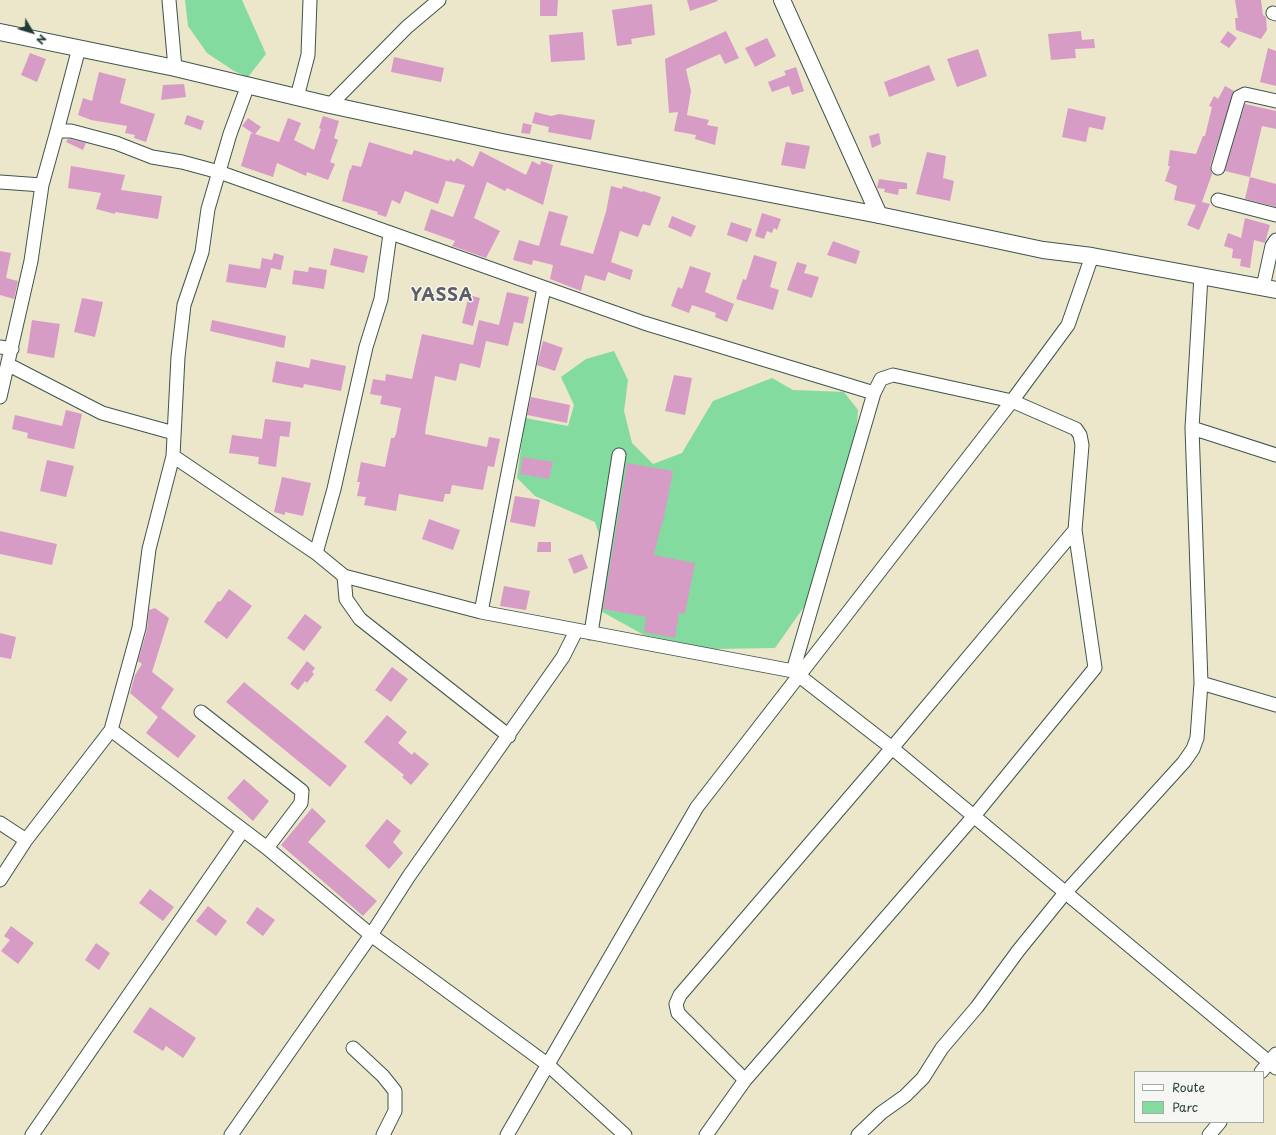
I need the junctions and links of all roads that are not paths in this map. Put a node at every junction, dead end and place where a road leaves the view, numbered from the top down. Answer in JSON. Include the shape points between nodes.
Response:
{"nodes":[{"id":1,"x":169,"y":0,"type":"edge"},
{"id":2,"x":310,"y":0,"type":"edge"},
{"id":3,"x":439,"y":0,"type":"edge"},
{"id":4,"x":782,"y":0,"type":"edge"},
{"id":5,"x":0,"y":32,"type":"edge"},
{"id":6,"x":79,"y":48,"type":"junction"},
{"id":7,"x":175,"y":68,"type":"junction"},
{"id":8,"x":248,"y":85,"type":"junction"},
{"id":9,"x":297,"y":96,"type":"junction"},
{"id":10,"x":1276,"y":101,"type":"edge"},
{"id":11,"x":330,"y":105,"type":"junction"},
{"id":12,"x":57,"y":132,"type":"junction"},
{"id":13,"x":1218,"y":168,"type":"dead end"},
{"id":14,"x":218,"y":172,"type":"junction"},
{"id":15,"x":0,"y":182,"type":"edge"},
{"id":16,"x":42,"y":185,"type":"junction"},
{"id":17,"x":1218,"y":200,"type":"dead end"},
{"id":18,"x":879,"y":215,"type":"junction"},
{"id":19,"x":1276,"y":215,"type":"edge"},
{"id":20,"x":390,"y":234,"type":"junction"},
{"id":21,"x":1276,"y":240,"type":"edge"},
{"id":22,"x":1092,"y":256,"type":"junction"},
{"id":23,"x":1201,"y":276,"type":"junction"},
{"id":24,"x":544,"y":288,"type":"junction"},
{"id":25,"x":1269,"y":289,"type":"edge"},
{"id":26,"x":6,"y":348,"type":"edge"},
{"id":27,"x":8,"y":365,"type":"junction"},
{"id":28,"x":874,"y":393,"type":"junction"},
{"id":29,"x":0,"y":397,"type":"edge"},
{"id":30,"x":1012,"y":401,"type":"junction"},
{"id":31,"x":1192,"y":428,"type":"junction"},
{"id":32,"x":174,"y":433,"type":"junction"},
{"id":33,"x":618,"y":455,"type":"dead end"},
{"id":34,"x":1276,"y":455,"type":"edge"},
{"id":35,"x":173,"y":456,"type":"junction"},
{"id":36,"x":1075,"y":530,"type":"junction"},
{"id":37,"x":316,"y":553,"type":"junction"},
{"id":38,"x":344,"y":576,"type":"junction"},
{"id":39,"x":481,"y":612,"type":"junction"},
{"id":40,"x":576,"y":631,"type":"junction"},
{"id":41,"x":591,"y":633,"type":"junction"},
{"id":42,"x":796,"y":673,"type":"junction"},
{"id":43,"x":1201,"y":683,"type":"junction"},
{"id":44,"x":1276,"y":705,"type":"edge"},
{"id":45,"x":202,"y":712,"type":"dead end"},
{"id":46,"x":111,"y":730,"type":"junction"},
{"id":47,"x":509,"y":736,"type":"junction"},
{"id":48,"x":892,"y":748,"type":"junction"},
{"id":49,"x":974,"y":816,"type":"junction"},
{"id":50,"x":0,"y":823,"type":"edge"},
{"id":51,"x":243,"y":830,"type":"junction"},
{"id":52,"x":26,"y":840,"type":"junction"},
{"id":53,"x":267,"y":848,"type":"junction"},
{"id":54,"x":0,"y":880,"type":"edge"},
{"id":55,"x":1065,"y":893,"type":"junction"},
{"id":56,"x":371,"y":935,"type":"junction"},
{"id":57,"x":353,"y":1048,"type":"dead end"},
{"id":58,"x":547,"y":1064,"type":"junction"},
{"id":59,"x":1271,"y":1064,"type":"edge"},
{"id":60,"x":745,"y":1080,"type":"junction"},
{"id":61,"x":1219,"y":1123,"type":"edge"},
{"id":62,"x":32,"y":1135,"type":"edge"},
{"id":63,"x":231,"y":1135,"type":"edge"},
{"id":64,"x":384,"y":1135,"type":"edge"},
{"id":65,"x":507,"y":1135,"type":"edge"},
{"id":66,"x":624,"y":1135,"type":"edge"},
{"id":67,"x":706,"y":1135,"type":"edge"},
{"id":68,"x":858,"y":1135,"type":"edge"},
{"id":69,"x":1209,"y":1135,"type":"edge"}],
"edges":[{"from":1,"to":7,"type":"street"},
{"from":2,"to":9,"type":"street","via":[[308,55]]},
{"from":3,"to":11,"type":"street","via":[[407,27]]},
{"from":4,"to":18,"type":"main road"},
{"from":5,"to":6,"type":"main road"},
{"from":6,"to":7,"type":"main road"},
{"from":6,"to":12,"type":"street"},
{"from":7,"to":8,"type":"main road"},
{"from":8,"to":9,"type":"main road"},
{"from":8,"to":14,"type":"street"},
{"from":9,"to":11,"type":"main road"},
{"from":10,"to":13,"type":"street","via":[[1245,94],[1239,97]]},
{"from":11,"to":18,"type":"main road","via":[[502,142]]},
{"from":12,"to":14,"type":"street","via":[[71,130],[116,143],[152,158],[182,162]]},
{"from":12,"to":16,"type":"street"},
{"from":14,"to":20,"type":"street"},
{"from":14,"to":32,"type":"street","via":[[208,209],[202,252],[184,305]]},
{"from":15,"to":16,"type":"street"},
{"from":16,"to":26,"type":"street","via":[[30,261]]},
{"from":17,"to":19,"type":"street"},
{"from":18,"to":22,"type":"main road","via":[[1043,250]]},
{"from":20,"to":24,"type":"street"},
{"from":20,"to":37,"type":"street","via":[[381,299],[366,347],[334,489]]},
{"from":21,"to":25,"type":"street","via":[[1272,246]]},
{"from":22,"to":23,"type":"main road"},
{"from":22,"to":30,"type":"street","via":[[1068,325]]},
{"from":23,"to":25,"type":"main road"},
{"from":23,"to":31,"type":"street"},
{"from":24,"to":28,"type":"street","via":[[652,325]]},
{"from":24,"to":39,"type":"street"},
{"from":26,"to":27,"type":"street"},
{"from":27,"to":29,"type":"street"},
{"from":27,"to":32,"type":"street","via":[[102,413]]},
{"from":28,"to":30,"type":"street","via":[[881,379],[893,375]]},
{"from":28,"to":42,"type":"street"},
{"from":30,"to":36,"type":"street","via":[[1076,429],[1080,435],[1082,445]]},
{"from":30,"to":42,"type":"street"},
{"from":31,"to":34,"type":"street"},
{"from":31,"to":43,"type":"street"},
{"from":32,"to":35,"type":"street"},
{"from":33,"to":41,"type":"street"},
{"from":35,"to":37,"type":"street"},
{"from":35,"to":46,"type":"street","via":[[149,549],[139,628]]},
{"from":36,"to":48,"type":"street"},
{"from":36,"to":49,"type":"street","via":[[1095,668]]},
{"from":37,"to":38,"type":"street"},
{"from":38,"to":39,"type":"street"},
{"from":38,"to":47,"type":"street","via":[[346,599],[360,619]]},
{"from":39,"to":40,"type":"street"},
{"from":40,"to":41,"type":"street"},
{"from":40,"to":47,"type":"street","via":[[563,657]]},
{"from":41,"to":42,"type":"street"},
{"from":42,"to":48,"type":"street"},
{"from":42,"to":58,"type":"street","via":[[697,807]]},
{"from":43,"to":44,"type":"street"},
{"from":43,"to":55,"type":"street","via":[[1197,738],[1193,749]]},
{"from":45,"to":53,"type":"street","via":[[302,791],[301,804]]},
{"from":46,"to":51,"type":"street"},
{"from":46,"to":52,"type":"street"},
{"from":47,"to":56,"type":"street","via":[[409,876]]},
{"from":48,"to":49,"type":"street"},
{"from":48,"to":60,"type":"street","via":[[680,995],[676,1004],[678,1013]]},
{"from":49,"to":55,"type":"street"},
{"from":49,"to":60,"type":"street"},
{"from":50,"to":52,"type":"street"},
{"from":51,"to":53,"type":"street"},
{"from":51,"to":62,"type":"street"},
{"from":52,"to":54,"type":"street"},
{"from":53,"to":56,"type":"street"},
{"from":55,"to":59,"type":"street"},
{"from":55,"to":68,"type":"street","via":[[1018,951],[977,1008],[942,1048],[923,1078]]},
{"from":56,"to":58,"type":"street"},
{"from":56,"to":63,"type":"street"},
{"from":57,"to":64,"type":"street","via":[[395,1091],[395,1110]]},
{"from":58,"to":65,"type":"street"},
{"from":58,"to":66,"type":"street"},
{"from":60,"to":67,"type":"street"},
{"from":61,"to":69,"type":"street"}]}
